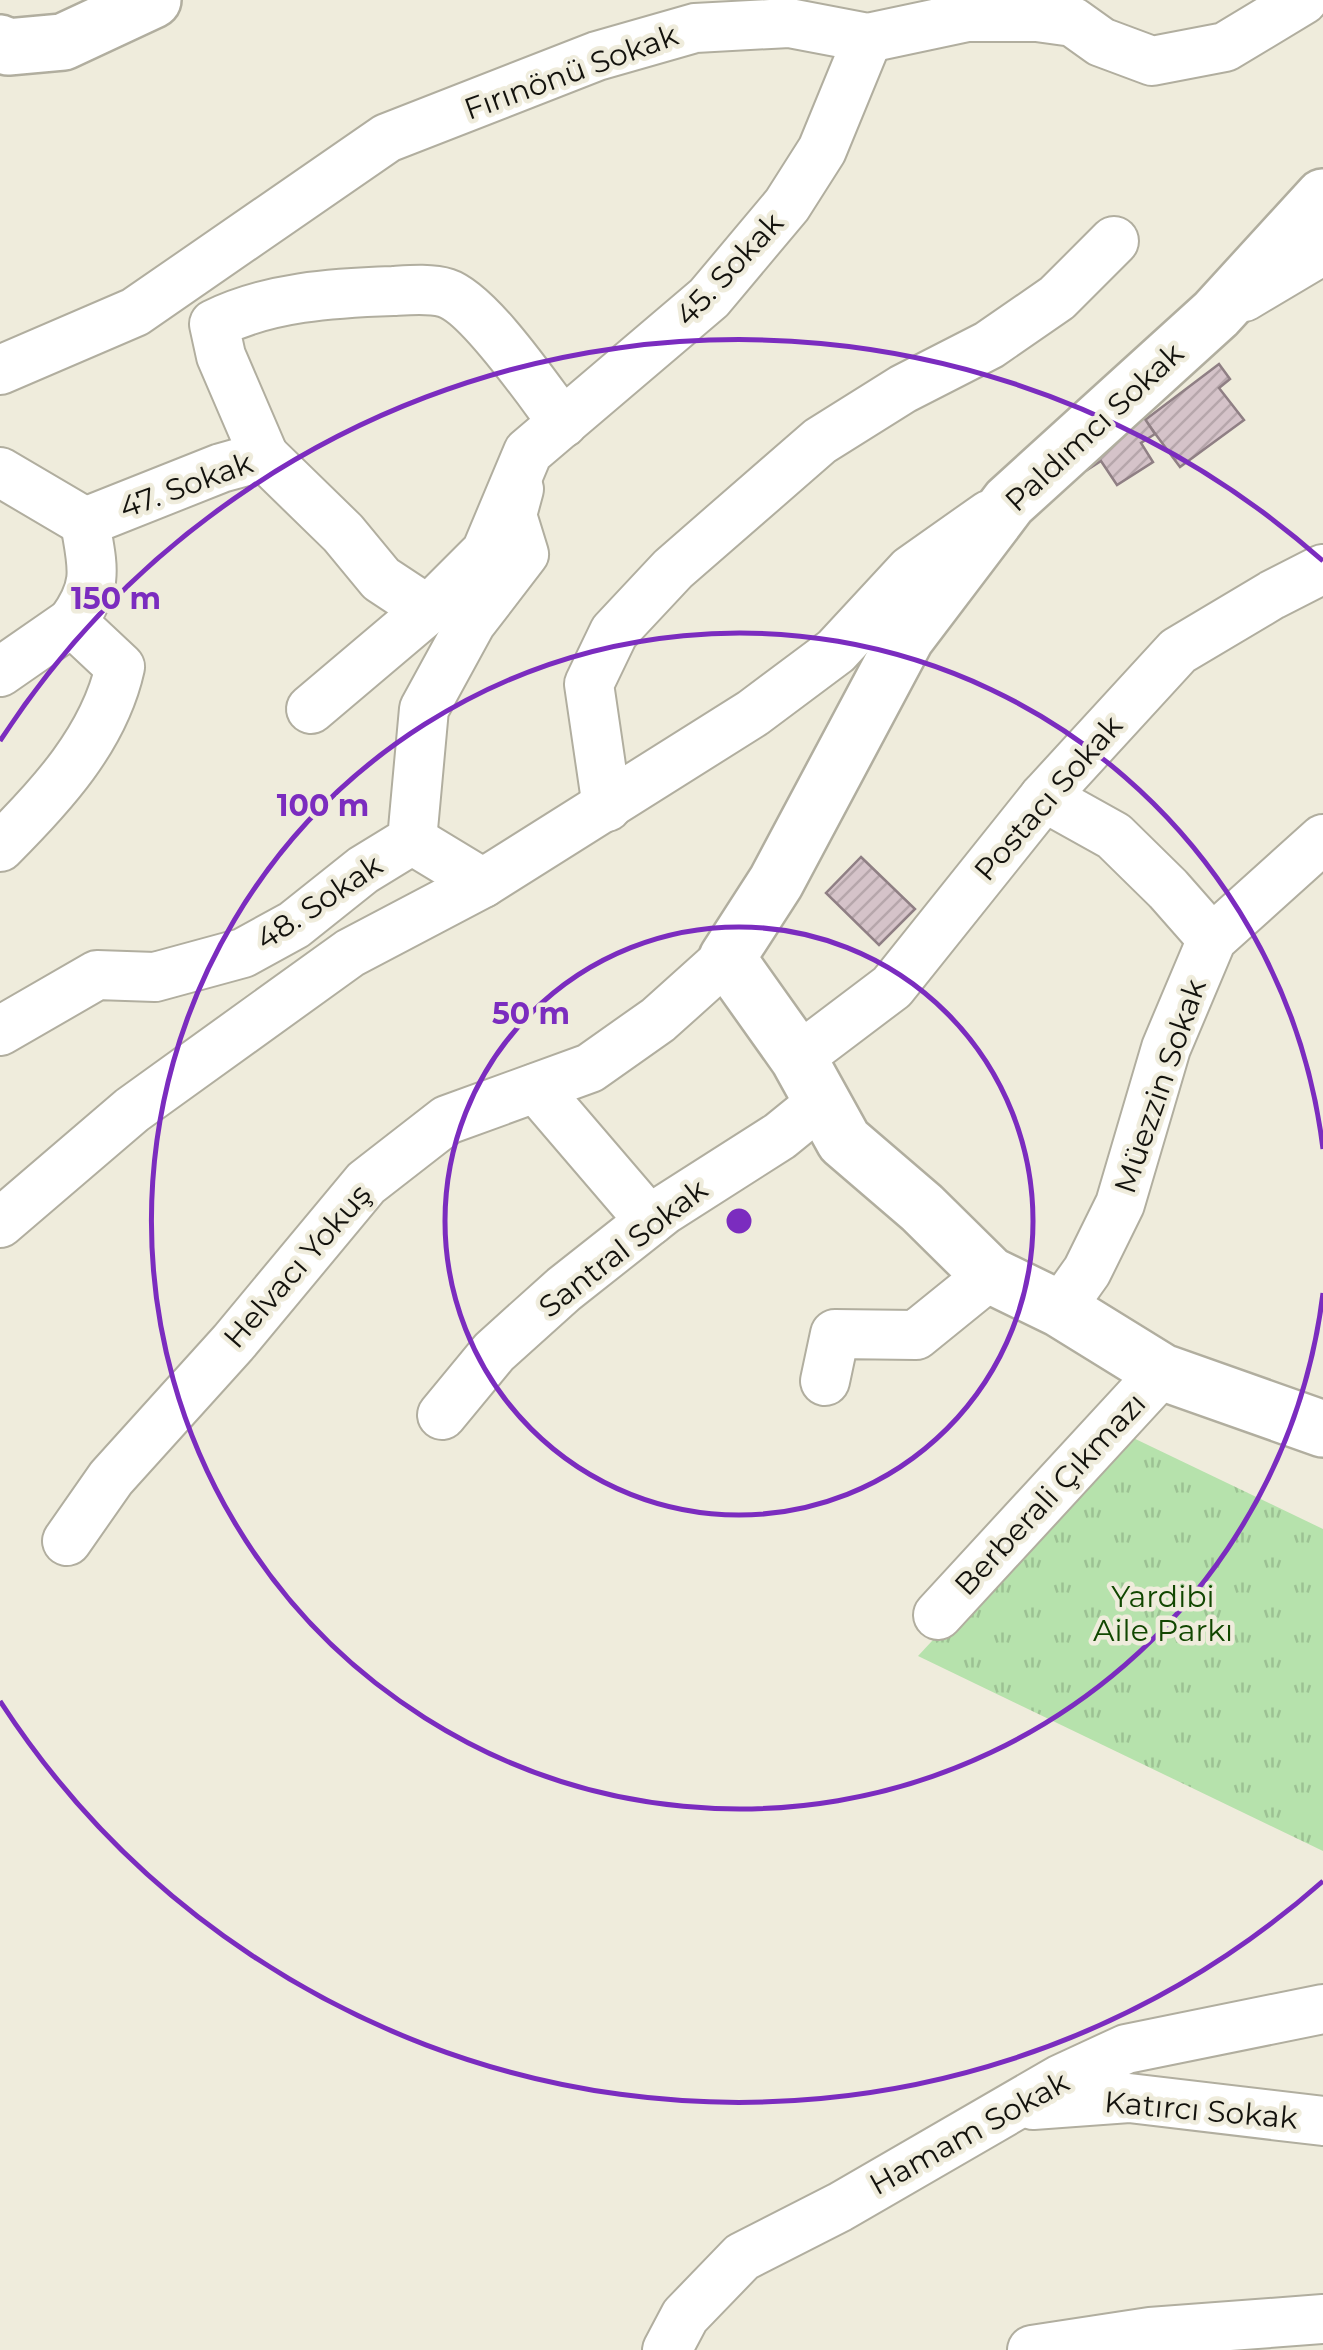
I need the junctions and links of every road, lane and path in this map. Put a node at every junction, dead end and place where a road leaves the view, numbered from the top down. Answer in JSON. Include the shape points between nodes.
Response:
{"nodes":[{"id":1,"x":152,"y":0,"type":"edge"},
{"id":2,"x":1303,"y":0,"type":"edge"},
{"id":3,"x":868,"y":38,"type":"junction"},
{"id":4,"x":0,"y":43,"type":"edge"},
{"id":5,"x":1323,"y":198,"type":"edge"},
{"id":6,"x":1114,"y":241,"type":"dead end"},
{"id":7,"x":1323,"y":250,"type":"edge"},
{"id":8,"x":1216,"y":314,"type":"junction"},
{"id":9,"x":0,"y":370,"type":"edge"},
{"id":10,"x":546,"y":437,"type":"junction"},
{"id":11,"x":264,"y":456,"type":"junction"},
{"id":12,"x":0,"y":472,"type":"edge"},
{"id":13,"x":1009,"y":502,"type":"junction"},
{"id":14,"x":84,"y":522,"type":"junction"},
{"id":15,"x":1323,"y":569,"type":"edge"},
{"id":16,"x":428,"y":610,"type":"junction"},
{"id":17,"x":72,"y":622,"type":"junction"},
{"id":18,"x":0,"y":672,"type":"edge"},
{"id":19,"x":310,"y":709,"type":"dead end"},
{"id":20,"x":1044,"y":797,"type":"junction"},
{"id":21,"x":606,"y":807,"type":"junction"},
{"id":22,"x":1323,"y":839,"type":"edge"},
{"id":23,"x":412,"y":840,"type":"junction"},
{"id":24,"x":0,"y":848,"type":"edge"},
{"id":25,"x":483,"y":884,"type":"junction"},
{"id":26,"x":1212,"y":939,"type":"junction"},
{"id":27,"x":727,"y":958,"type":"junction"},
{"id":28,"x":0,"y":1031,"type":"edge"},
{"id":29,"x":811,"y":1079,"type":"junction"},
{"id":30,"x":536,"y":1088,"type":"junction"},
{"id":31,"x":650,"y":1220,"type":"junction"},
{"id":32,"x":0,"y":1223,"type":"edge"},
{"id":33,"x":990,"y":1275,"type":"junction"},
{"id":34,"x":1060,"y":1309,"type":"junction"},
{"id":35,"x":1162,"y":1372,"type":"junction"},
{"id":36,"x":825,"y":1381,"type":"dead end"},
{"id":37,"x":442,"y":1415,"type":"dead end"},
{"id":38,"x":1323,"y":1429,"type":"edge"},
{"id":39,"x":68,"y":1542,"type":"dead end"},
{"id":40,"x":938,"y":1615,"type":"dead end"},
{"id":41,"x":1323,"y":2008,"type":"edge"},
{"id":42,"x":1020,"y":2106,"type":"junction"},
{"id":43,"x":1323,"y":2121,"type":"edge"},
{"id":44,"x":1323,"y":2319,"type":"edge"},
{"id":45,"x":666,"y":2350,"type":"edge"},
{"id":46,"x":1032,"y":2350,"type":"edge"}],
"edges":[{"from":1,"to":4,"type":"street","via":[[63,42]]},
{"from":2,"to":3,"type":"street","name":"Fırınönü Sokak","via":[[1225,47],[1152,61],[1100,42],[1073,22],[1037,17],[967,17]]},
{"from":3,"to":9,"type":"street","name":"Fırınönü Sokak","via":[[789,23],[695,28],[597,56],[387,138],[135,312]]},
{"from":3,"to":10,"type":"street","name":"45. Sokak","via":[[822,150],[787,205],[709,298]]},
{"from":5,"to":8,"type":"street"},
{"from":6,"to":21,"type":"street","via":[[1057,298],[989,346],[902,388],[820,441],[688,556],[614,632],[589,684]]},
{"from":7,"to":8,"type":"street","name":"Paldımcı Sokak"},
{"from":8,"to":13,"type":"street","name":"Paldımcı Sokak"},
{"from":10,"to":11,"type":"street","via":[[481,320],[448,293],[352,292],[289,299],[214,324]]},
{"from":10,"to":16,"type":"street","via":[[486,552]]},
{"from":10,"to":23,"type":"street","name":"48. Sokak","via":[[512,515],[524,554],[471,623],[424,709]]},
{"from":11,"to":14,"type":"street","name":"47. Sokak"},
{"from":11,"to":16,"type":"street","name":"47. Sokak","via":[[380,579]]},
{"from":12,"to":14,"type":"street"},
{"from":13,"to":21,"type":"street","via":[[911,570],[836,651]]},
{"from":13,"to":27,"type":"street","name":"Paldımcı Sokak","via":[[906,638],[776,882]]},
{"from":14,"to":17,"type":"street","name":"47. Sokak","via":[[94,580]]},
{"from":15,"to":20,"type":"street","name":"Postacı Sokak","via":[[1178,651]]},
{"from":16,"to":19,"type":"street"},
{"from":17,"to":18,"type":"street"},
{"from":17,"to":24,"type":"street","via":[[120,667],[114,698],[83,754]]},
{"from":20,"to":26,"type":"street","via":[[1114,836]]},
{"from":20,"to":29,"type":"street","name":"Postacı Sokak"},
{"from":21,"to":25,"type":"street"},
{"from":22,"to":26,"type":"street","name":"Müezzin Sokak"},
{"from":23,"to":25,"type":"street"},
{"from":23,"to":28,"type":"street","name":"48. Sokak","via":[[243,953],[154,977],[97,976]]},
{"from":25,"to":32,"type":"street","via":[[350,953],[132,1110]]},
{"from":26,"to":34,"type":"street","name":"Müezzin Sokak","via":[[1166,1048],[1120,1204]]},
{"from":27,"to":29,"type":"street"},
{"from":27,"to":30,"type":"street","name":"Helvacı Yokuş","via":[[658,1020],[590,1068]]},
{"from":29,"to":31,"type":"street","name":"Santral Sokak","via":[[780,1136]]},
{"from":29,"to":33,"type":"street","via":[[844,1141]]},
{"from":30,"to":31,"type":"street"},
{"from":30,"to":39,"type":"street","name":"Helvacı Yokuş","via":[[447,1120],[366,1183],[110,1478]]},
{"from":31,"to":37,"type":"street","name":"Santral Sokak","via":[[494,1352]]},
{"from":33,"to":34,"type":"street"},
{"from":33,"to":36,"type":"street","via":[[916,1336],[835,1334]]},
{"from":34,"to":35,"type":"street"},
{"from":35,"to":38,"type":"street"},
{"from":35,"to":40,"type":"street","name":"Berberali Çıkmazı"},
{"from":41,"to":42,"type":"street","name":"Hamam Sokak","via":[[1126,2050]]},
{"from":42,"to":43,"type":"street","name":"Katırcı Sokak","via":[[1129,2098]]},
{"from":42,"to":45,"type":"street","name":"Hamam Sokak","via":[[742,2257],[685,2316]]},
{"from":44,"to":46,"type":"street","via":[[1150,2332]]}]}
